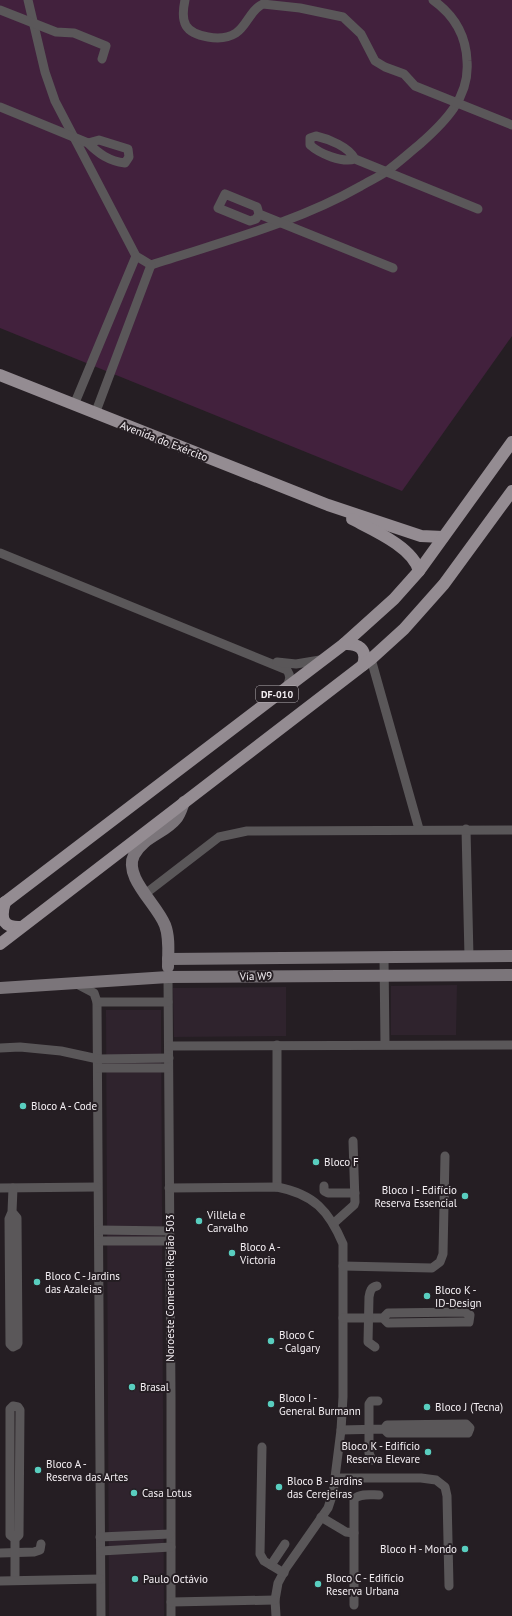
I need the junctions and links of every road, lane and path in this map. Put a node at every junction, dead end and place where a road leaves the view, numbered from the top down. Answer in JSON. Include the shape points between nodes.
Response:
{"nodes":[{"id":1,"x":28,"y":0,"type":"edge"},
{"id":2,"x":185,"y":0,"type":"edge"},
{"id":3,"x":433,"y":0,"type":"edge"},
{"id":4,"x":0,"y":10,"type":"edge"},
{"id":5,"x":34,"y":24,"type":"junction"},
{"id":6,"x":102,"y":58,"type":"dead end"},
{"id":7,"x":458,"y":104,"type":"junction"},
{"id":8,"x":0,"y":107,"type":"edge"},
{"id":9,"x":512,"y":125,"type":"edge"},
{"id":10,"x":72,"y":136,"type":"junction"},
{"id":11,"x":88,"y":143,"type":"dead end"},
{"id":12,"x":355,"y":159,"type":"dead end"},
{"id":13,"x":386,"y":171,"type":"junction"},
{"id":14,"x":478,"y":209,"type":"dead end"},
{"id":15,"x":259,"y":214,"type":"dead end"},
{"id":16,"x":278,"y":222,"type":"junction"},
{"id":17,"x":136,"y":256,"type":"junction"},
{"id":18,"x":151,"y":265,"type":"junction"},
{"id":19,"x":393,"y":268,"type":"dead end"},
{"id":20,"x":0,"y":375,"type":"edge"},
{"id":21,"x":74,"y":405,"type":"junction"},
{"id":22,"x":95,"y":414,"type":"junction"},
{"id":23,"x":512,"y":442,"type":"edge"},
{"id":24,"x":512,"y":491,"type":"edge"},
{"id":25,"x":328,"y":505,"type":"junction"},
{"id":26,"x":443,"y":537,"type":"junction"},
{"id":27,"x":0,"y":553,"type":"edge"},
{"id":28,"x":419,"y":571,"type":"junction"},
{"id":29,"x":344,"y":644,"type":"junction"},
{"id":30,"x":266,"y":660,"type":"junction"},
{"id":31,"x":322,"y":660,"type":"junction"},
{"id":32,"x":367,"y":662,"type":"junction"},
{"id":33,"x":287,"y":686,"type":"junction"},
{"id":34,"x":184,"y":802,"type":"junction"},
{"id":35,"x":419,"y":829,"type":"junction"},
{"id":36,"x":466,"y":829,"type":"junction"},
{"id":37,"x":512,"y":830,"type":"edge"},
{"id":38,"x":145,"y":894,"type":"junction"},
{"id":39,"x":3,"y":904,"type":"edge"},
{"id":40,"x":21,"y":927,"type":"junction"},
{"id":41,"x":0,"y":944,"type":"edge"},
{"id":42,"x":512,"y":956,"type":"edge"},
{"id":43,"x":384,"y":957,"type":"junction"},
{"id":44,"x":447,"y":957,"type":"junction"},
{"id":45,"x":469,"y":957,"type":"junction"},
{"id":46,"x":346,"y":958,"type":"junction"},
{"id":47,"x":168,"y":959,"type":"junction"},
{"id":48,"x":343,"y":975,"type":"junction"},
{"id":49,"x":384,"y":975,"type":"junction"},
{"id":50,"x":448,"y":975,"type":"junction"},
{"id":51,"x":512,"y":975,"type":"edge"},
{"id":52,"x":168,"y":977,"type":"junction"},
{"id":53,"x":72,"y":982,"type":"junction"},
{"id":54,"x":0,"y":988,"type":"edge"},
{"id":55,"x":97,"y":1002,"type":"junction"},
{"id":56,"x":168,"y":1002,"type":"junction"},
{"id":57,"x":385,"y":1044,"type":"junction"},
{"id":58,"x":277,"y":1045,"type":"junction"},
{"id":59,"x":512,"y":1045,"type":"edge"},
{"id":60,"x":169,"y":1046,"type":"junction"},
{"id":61,"x":0,"y":1048,"type":"edge"},
{"id":62,"x":98,"y":1058,"type":"junction"},
{"id":63,"x":168,"y":1058,"type":"junction"},
{"id":64,"x":98,"y":1068,"type":"junction"},
{"id":65,"x":168,"y":1068,"type":"junction"},
{"id":66,"x":353,"y":1141,"type":"dead end"},
{"id":67,"x":445,"y":1156,"type":"dead end"},
{"id":68,"x":324,"y":1186,"type":"dead end"},
{"id":69,"x":97,"y":1187,"type":"junction"},
{"id":70,"x":277,"y":1187,"type":"junction"},
{"id":71,"x":0,"y":1188,"type":"edge"},
{"id":72,"x":13,"y":1188,"type":"junction"},
{"id":73,"x":169,"y":1188,"type":"junction"},
{"id":74,"x":355,"y":1193,"type":"junction"},
{"id":75,"x":12,"y":1212,"type":"junction"},
{"id":76,"x":334,"y":1223,"type":"junction"},
{"id":77,"x":99,"y":1230,"type":"junction"},
{"id":78,"x":169,"y":1231,"type":"junction"},
{"id":79,"x":99,"y":1241,"type":"junction"},
{"id":80,"x":169,"y":1241,"type":"junction"},
{"id":81,"x":343,"y":1266,"type":"junction"},
{"id":82,"x":377,"y":1286,"type":"dead end"},
{"id":83,"x":343,"y":1318,"type":"junction"},
{"id":84,"x":368,"y":1318,"type":"junction"},
{"id":85,"x":383,"y":1318,"type":"junction"},
{"id":86,"x":375,"y":1347,"type":"dead end"},
{"id":87,"x":378,"y":1400,"type":"dead end"},
{"id":88,"x":384,"y":1429,"type":"junction"},
{"id":89,"x":342,"y":1430,"type":"junction"},
{"id":90,"x":369,"y":1430,"type":"junction"},
{"id":91,"x":262,"y":1448,"type":"dead end"},
{"id":92,"x":372,"y":1460,"type":"dead end"},
{"id":93,"x":335,"y":1478,"type":"junction"},
{"id":94,"x":379,"y":1495,"type":"dead end"},
{"id":95,"x":321,"y":1517,"type":"junction"},
{"id":96,"x":354,"y":1533,"type":"junction"},
{"id":97,"x":170,"y":1534,"type":"junction"},
{"id":98,"x":100,"y":1536,"type":"junction"},
{"id":99,"x":15,"y":1539,"type":"junction"},
{"id":100,"x":42,"y":1544,"type":"dead end"},
{"id":101,"x":285,"y":1544,"type":"dead end"},
{"id":102,"x":171,"y":1546,"type":"junction"},
{"id":103,"x":101,"y":1551,"type":"junction"},
{"id":104,"x":15,"y":1552,"type":"junction"},
{"id":105,"x":0,"y":1553,"type":"edge"},
{"id":106,"x":271,"y":1565,"type":"junction"},
{"id":107,"x":284,"y":1572,"type":"junction"},
{"id":108,"x":100,"y":1579,"type":"junction"},
{"id":109,"x":15,"y":1580,"type":"junction"},
{"id":110,"x":0,"y":1581,"type":"edge"},
{"id":111,"x":449,"y":1586,"type":"dead end"},
{"id":112,"x":275,"y":1600,"type":"junction"},
{"id":113,"x":171,"y":1602,"type":"junction"},
{"id":114,"x":354,"y":1605,"type":"dead end"},
{"id":115,"x":101,"y":1616,"type":"edge"},
{"id":116,"x":171,"y":1616,"type":"edge"},
{"id":117,"x":276,"y":1616,"type":"edge"}],
"edges":[{"from":1,"to":5,"type":"street"},
{"from":2,"to":7,"type":"street","via":[[183,17],[188,29],[196,35],[211,38],[224,38],[235,33],[253,11],[263,4],[337,15],[348,21],[361,34],[370,53],[379,64],[404,74],[415,86]]},
{"from":3,"to":7,"type":"street","via":[[454,20],[467,51],[466,82]]},
{"from":4,"to":5,"type":"street"},
{"from":5,"to":6,"type":"street","via":[[56,32],[74,33],[106,46]]},
{"from":5,"to":10,"type":"street","via":[[52,94]]},
{"from":7,"to":9,"type":"street"},
{"from":7,"to":13,"type":"street","via":[[438,128]]},
{"from":8,"to":10,"type":"street"},
{"from":10,"to":11,"type":"street"},
{"from":10,"to":17,"type":"street"},
{"from":12,"to":13,"type":"street"},
{"from":13,"to":14,"type":"street"},
{"from":13,"to":16,"type":"street","via":[[339,198]]},
{"from":15,"to":16,"type":"street"},
{"from":16,"to":18,"type":"street"},
{"from":16,"to":19,"type":"street"},
{"from":17,"to":18,"type":"street"},
{"from":17,"to":21,"type":"street"},
{"from":18,"to":22,"type":"street"},
{"from":20,"to":21,"type":"main road","name":"Avenida do Exército"},
{"from":21,"to":22,"type":"main road","name":"Avenida do Exército"},
{"from":22,"to":25,"type":"main road","name":"Avenida do Exército"},
{"from":23,"to":26,"type":"main road","number":"DF-010"},
{"from":24,"to":32,"type":"main road","number":"DF-010","via":[[444,584],[404,629]]},
{"from":25,"to":26,"type":"main road","name":"Avenida do Exército","via":[[421,536]]},
{"from":25,"to":28,"type":"main road","name":"Avenida do Exército","via":[[403,549],[417,563]]},
{"from":26,"to":28,"type":"main road","number":"DF-010"},
{"from":27,"to":30,"type":"street"},
{"from":28,"to":29,"type":"main road","number":"DF-010","via":[[394,599]]},
{"from":29,"to":31,"type":"main road","number":"DF-010"},
{"from":29,"to":32,"type":"main road","via":[[354,643],[360,647]]},
{"from":30,"to":31,"type":"street","via":[[296,664]]},
{"from":30,"to":33,"type":"street","via":[[287,670],[290,674]]},
{"from":31,"to":33,"type":"main road","number":"DF-010"},
{"from":32,"to":34,"type":"main road","number":"DF-010"},
{"from":32,"to":35,"type":"street"},
{"from":33,"to":39,"type":"main road","number":"DF-010"},
{"from":34,"to":38,"type":"street","name":"Noroeste Comercial Região 503","via":[[177,819],[142,844],[134,855],[134,879]]},
{"from":34,"to":40,"type":"main road","number":"DF-010"},
{"from":35,"to":36,"type":"street"},
{"from":35,"to":38,"type":"street","via":[[234,833],[219,837]]},
{"from":36,"to":37,"type":"street"},
{"from":36,"to":45,"type":"street"},
{"from":38,"to":47,"type":"street","name":"Noroeste Comercial Região 503","via":[[160,913],[166,926]]},
{"from":39,"to":40,"type":"main road","via":[[4,923],[11,928]]},
{"from":40,"to":41,"type":"main road","number":"DF-010"},
{"from":42,"to":45,"type":"street","name":"Via W9"},
{"from":43,"to":44,"type":"street","name":"Via W9"},
{"from":43,"to":46,"type":"street","name":"Via W9"},
{"from":43,"to":49,"type":"street"},
{"from":44,"to":45,"type":"street","name":"Via W9"},
{"from":44,"to":50,"type":"street","via":[[451,968]]},
{"from":46,"to":47,"type":"street","name":"Via W9"},
{"from":46,"to":48,"type":"street","via":[[341,969]]},
{"from":47,"to":52,"type":"street","name":"Noroeste Comercial Região 503"},
{"from":48,"to":49,"type":"street","name":"Via W9"},
{"from":48,"to":52,"type":"street","name":"Via W9"},
{"from":49,"to":50,"type":"street","name":"Via W9"},
{"from":49,"to":57,"type":"street"},
{"from":50,"to":51,"type":"street","name":"Via W9"},
{"from":52,"to":53,"type":"street","name":"Via W9"},
{"from":52,"to":56,"type":"street","name":"Noroeste Comercial Região 503"},
{"from":53,"to":54,"type":"street","name":"Via W9"},
{"from":53,"to":55,"type":"street","via":[[94,993]]},
{"from":55,"to":56,"type":"street"},
{"from":55,"to":62,"type":"street"},
{"from":56,"to":60,"type":"street","name":"Noroeste Comercial Região 503"},
{"from":57,"to":58,"type":"street"},
{"from":57,"to":59,"type":"street"},
{"from":58,"to":60,"type":"street"},
{"from":58,"to":70,"type":"street"},
{"from":60,"to":63,"type":"street","name":"Noroeste Comercial Região 503"},
{"from":61,"to":62,"type":"street","via":[[61,1051]]},
{"from":62,"to":63,"type":"street"},
{"from":62,"to":64,"type":"street"},
{"from":63,"to":65,"type":"street","name":"Noroeste Comercial Região 503"},
{"from":64,"to":65,"type":"street"},
{"from":64,"to":69,"type":"street"},
{"from":65,"to":73,"type":"street","name":"Noroeste Comercial Região 503"},
{"from":66,"to":74,"type":"street"},
{"from":67,"to":81,"type":"street","via":[[443,1254],[440,1262],[432,1268]]},
{"from":68,"to":74,"type":"street","via":[[325,1193]]},
{"from":69,"to":72,"type":"street"},
{"from":69,"to":77,"type":"street"},
{"from":70,"to":73,"type":"street"},
{"from":70,"to":76,"type":"street","via":[[308,1196]]},
{"from":71,"to":72,"type":"street"},
{"from":72,"to":75,"type":"street"},
{"from":73,"to":78,"type":"street","name":"Noroeste Comercial Região 503"},
{"from":74,"to":76,"type":"street","via":[[354,1205]]},
{"from":75,"to":75,"type":"street","via":[[9,1219],[10,1344],[13,1347],[18,1343],[18,1272],[17,1218]]},
{"from":76,"to":81,"type":"street","via":[[343,1244]]},
{"from":77,"to":78,"type":"street"},
{"from":77,"to":79,"type":"street"},
{"from":78,"to":80,"type":"street","name":"Noroeste Comercial Região 503"},
{"from":79,"to":80,"type":"street"},
{"from":79,"to":98,"type":"street"},
{"from":80,"to":97,"type":"street","name":"Noroeste Comercial Região 503"},
{"from":81,"to":83,"type":"street"},
{"from":82,"to":84,"type":"street","via":[[370,1290]]},
{"from":83,"to":84,"type":"street"},
{"from":83,"to":89,"type":"street"},
{"from":84,"to":85,"type":"street"},
{"from":84,"to":86,"type":"street","via":[[368,1342]]},
{"from":85,"to":85,"type":"street","via":[[388,1323],[469,1322],[470,1316],[464,1312],[388,1313]]},
{"from":87,"to":90,"type":"street","via":[[370,1402]]},
{"from":88,"to":88,"type":"street","via":[[388,1433],[465,1434],[470,1428],[466,1424],[387,1425]]},
{"from":88,"to":90,"type":"street"},
{"from":89,"to":90,"type":"street"},
{"from":89,"to":93,"type":"street"},
{"from":90,"to":92,"type":"street","via":[[369,1453]]},
{"from":91,"to":106,"type":"street","via":[[260,1554]]},
{"from":93,"to":95,"type":"street","via":[[328,1508]]},
{"from":93,"to":111,"type":"street","via":[[422,1478],[436,1480],[445,1486]]},
{"from":94,"to":96,"type":"street","via":[[363,1495],[354,1499]]},
{"from":95,"to":96,"type":"street","via":[[346,1532]]},
{"from":95,"to":107,"type":"street"},
{"from":96,"to":114,"type":"street"},
{"from":97,"to":98,"type":"street"},
{"from":97,"to":102,"type":"street","name":"Noroeste Comercial Região 503"},
{"from":98,"to":103,"type":"street"},
{"from":99,"to":99,"type":"street","via":[[19,1535],[20,1410],[13,1406],[10,1409],[10,1535]]},
{"from":99,"to":104,"type":"street"},
{"from":100,"to":104,"type":"street","via":[[40,1550],[34,1552]]},
{"from":101,"to":106,"type":"street"},
{"from":102,"to":103,"type":"street"},
{"from":102,"to":113,"type":"street","name":"Noroeste Comercial Região 503"},
{"from":103,"to":108,"type":"street"},
{"from":104,"to":105,"type":"street"},
{"from":104,"to":109,"type":"street"},
{"from":106,"to":107,"type":"street"},
{"from":107,"to":112,"type":"street","via":[[278,1582]]},
{"from":108,"to":109,"type":"street"},
{"from":108,"to":115,"type":"street"},
{"from":109,"to":110,"type":"street"},
{"from":112,"to":113,"type":"street"},
{"from":112,"to":117,"type":"street"},
{"from":113,"to":116,"type":"street","name":"Noroeste Comercial Região 503"}]}
